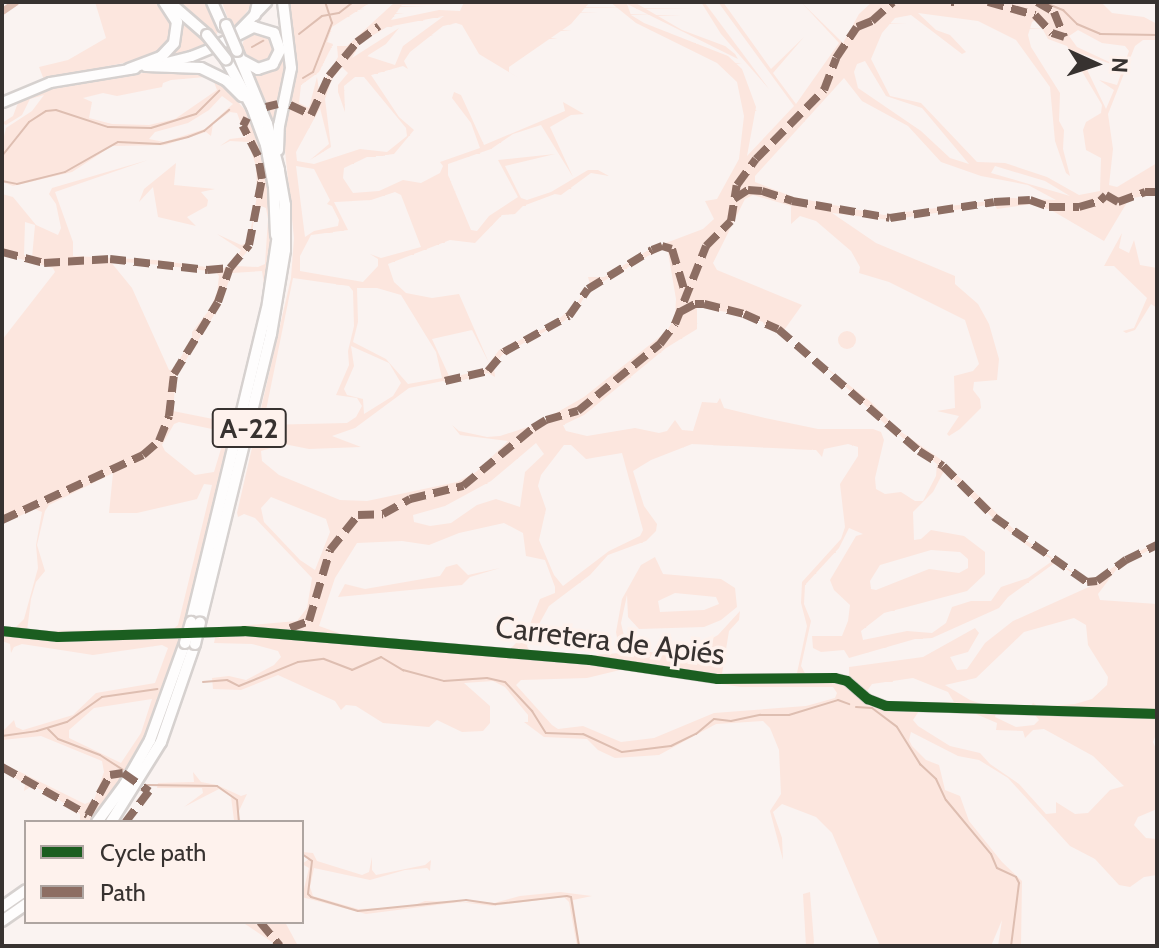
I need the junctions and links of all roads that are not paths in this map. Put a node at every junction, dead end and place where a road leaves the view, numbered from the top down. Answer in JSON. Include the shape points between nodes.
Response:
{"nodes":[{"id":1,"x":166,"y":2,"type":"edge"},
{"id":2,"x":215,"y":2,"type":"edge"},
{"id":3,"x":258,"y":2,"type":"edge"},
{"id":4,"x":266,"y":2,"type":"edge"},
{"id":5,"x":280,"y":2,"type":"edge"},
{"id":6,"x":255,"y":15,"type":"junction"},
{"id":7,"x":222,"y":43,"type":"junction"},
{"id":8,"x":234,"y":55,"type":"junction"},
{"id":9,"x":146,"y":66,"type":"junction"},
{"id":10,"x":129,"y":69,"type":"junction"},
{"id":11,"x":2,"y":102,"type":"edge"},
{"id":12,"x":258,"y":122,"type":"junction"},
{"id":13,"x":277,"y":172,"type":"junction"},
{"id":14,"x":267,"y":309,"type":"junction"},
{"id":15,"x":195,"y":622,"type":"junction"},
{"id":16,"x":2,"y":631,"type":"edge"},
{"id":17,"x":190,"y":644,"type":"junction"},
{"id":18,"x":1157,"y":714,"type":"edge"},
{"id":19,"x":98,"y":820,"type":"edge"},
{"id":20,"x":112,"y":820,"type":"edge"},
{"id":21,"x":24,"y":891,"type":"edge"},
{"id":22,"x":24,"y":905,"type":"edge"},
{"id":23,"x":2,"y":907,"type":"edge"},
{"id":24,"x":2,"y":921,"type":"edge"}],
"edges":[{"from":1,"to":8,"type":"highway","bridge":true},
{"from":1,"to":10,"type":"highway","via":[[176,19],[174,43],[161,57]]},
{"from":2,"to":8,"type":"highway","bridge":true},
{"from":3,"to":6,"type":"highway"},
{"from":4,"to":6,"type":"highway"},
{"from":5,"to":13,"type":"highway","via":[[291,57]]},
{"from":6,"to":7,"type":"highway"},
{"from":7,"to":8,"type":"highway","via":[[257,27],[278,38],[279,53],[270,66],[255,68]]},
{"from":7,"to":9,"type":"highway"},
{"from":8,"to":12,"type":"highway"},
{"from":8,"to":13,"type":"highway"},
{"from":9,"to":10,"type":"highway"},
{"from":9,"to":12,"type":"highway","via":[[186,66],[215,73],[241,95]]},
{"from":10,"to":11,"type":"highway","via":[[50,82]]},
{"from":12,"to":14,"type":"highway","via":[[276,209]]},
{"from":13,"to":14,"type":"highway","number":"A-22","via":[[278,243]]},
{"from":13,"to":15,"type":"highway","number":"A-22","via":[[286,231],[277,310]]},
{"from":14,"to":15,"type":"highway","number":"A-22"},
{"from":15,"to":17,"type":"highway","number":"A-22","bridge":true},
{"from":16,"to":18,"type":"street","name":"Carretera de Apiés","via":[[58,637],[244,631],[590,660],[717,679],[835,678],[876,703],[897,706]]},
{"from":17,"to":19,"type":"highway","number":"A-22","via":[[150,740]]},
{"from":17,"to":20,"type":"highway","number":"A-22","via":[[161,742]]},
{"from":21,"to":23,"type":"highway"},
{"from":22,"to":24,"type":"highway"}]}
